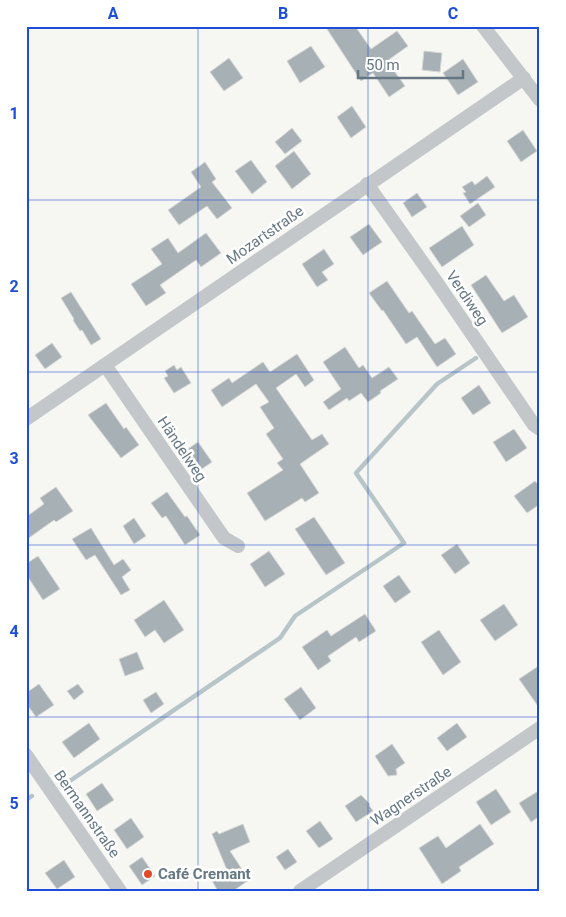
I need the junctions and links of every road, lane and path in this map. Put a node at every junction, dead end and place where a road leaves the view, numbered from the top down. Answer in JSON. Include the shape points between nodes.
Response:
{"nodes":[{"id":1,"x":483,"y":26,"type":"edge"},
{"id":2,"x":524,"y":78,"type":"junction"},
{"id":3,"x":540,"y":100,"type":"edge"},
{"id":4,"x":367,"y":184,"type":"junction"},
{"id":5,"x":105,"y":365,"type":"junction"},
{"id":6,"x":26,"y":419,"type":"edge"},
{"id":7,"x":540,"y":429,"type":"edge"},
{"id":8,"x":238,"y":546,"type":"dead end"},
{"id":9,"x":540,"y":728,"type":"edge"},
{"id":10,"x":26,"y":755,"type":"edge"},
{"id":11,"x":120,"y":891,"type":"edge"},
{"id":12,"x":300,"y":891,"type":"edge"}],
"edges":[{"from":1,"to":2,"type":"street"},
{"from":2,"to":3,"type":"street"},
{"from":2,"to":4,"type":"street","name":"Mozartstraße"},
{"from":4,"to":5,"type":"street","name":"Mozartstraße"},
{"from":4,"to":7,"type":"street","name":"Verdiweg","via":[[534,425]]},
{"from":5,"to":6,"type":"street","name":"Mozartstraße"},
{"from":5,"to":8,"type":"street","name":"Händelweg","via":[[224,538]]},
{"from":9,"to":12,"type":"street","name":"Wagnerstraße"},
{"from":10,"to":11,"type":"street","name":"Bermannstraße"}]}
